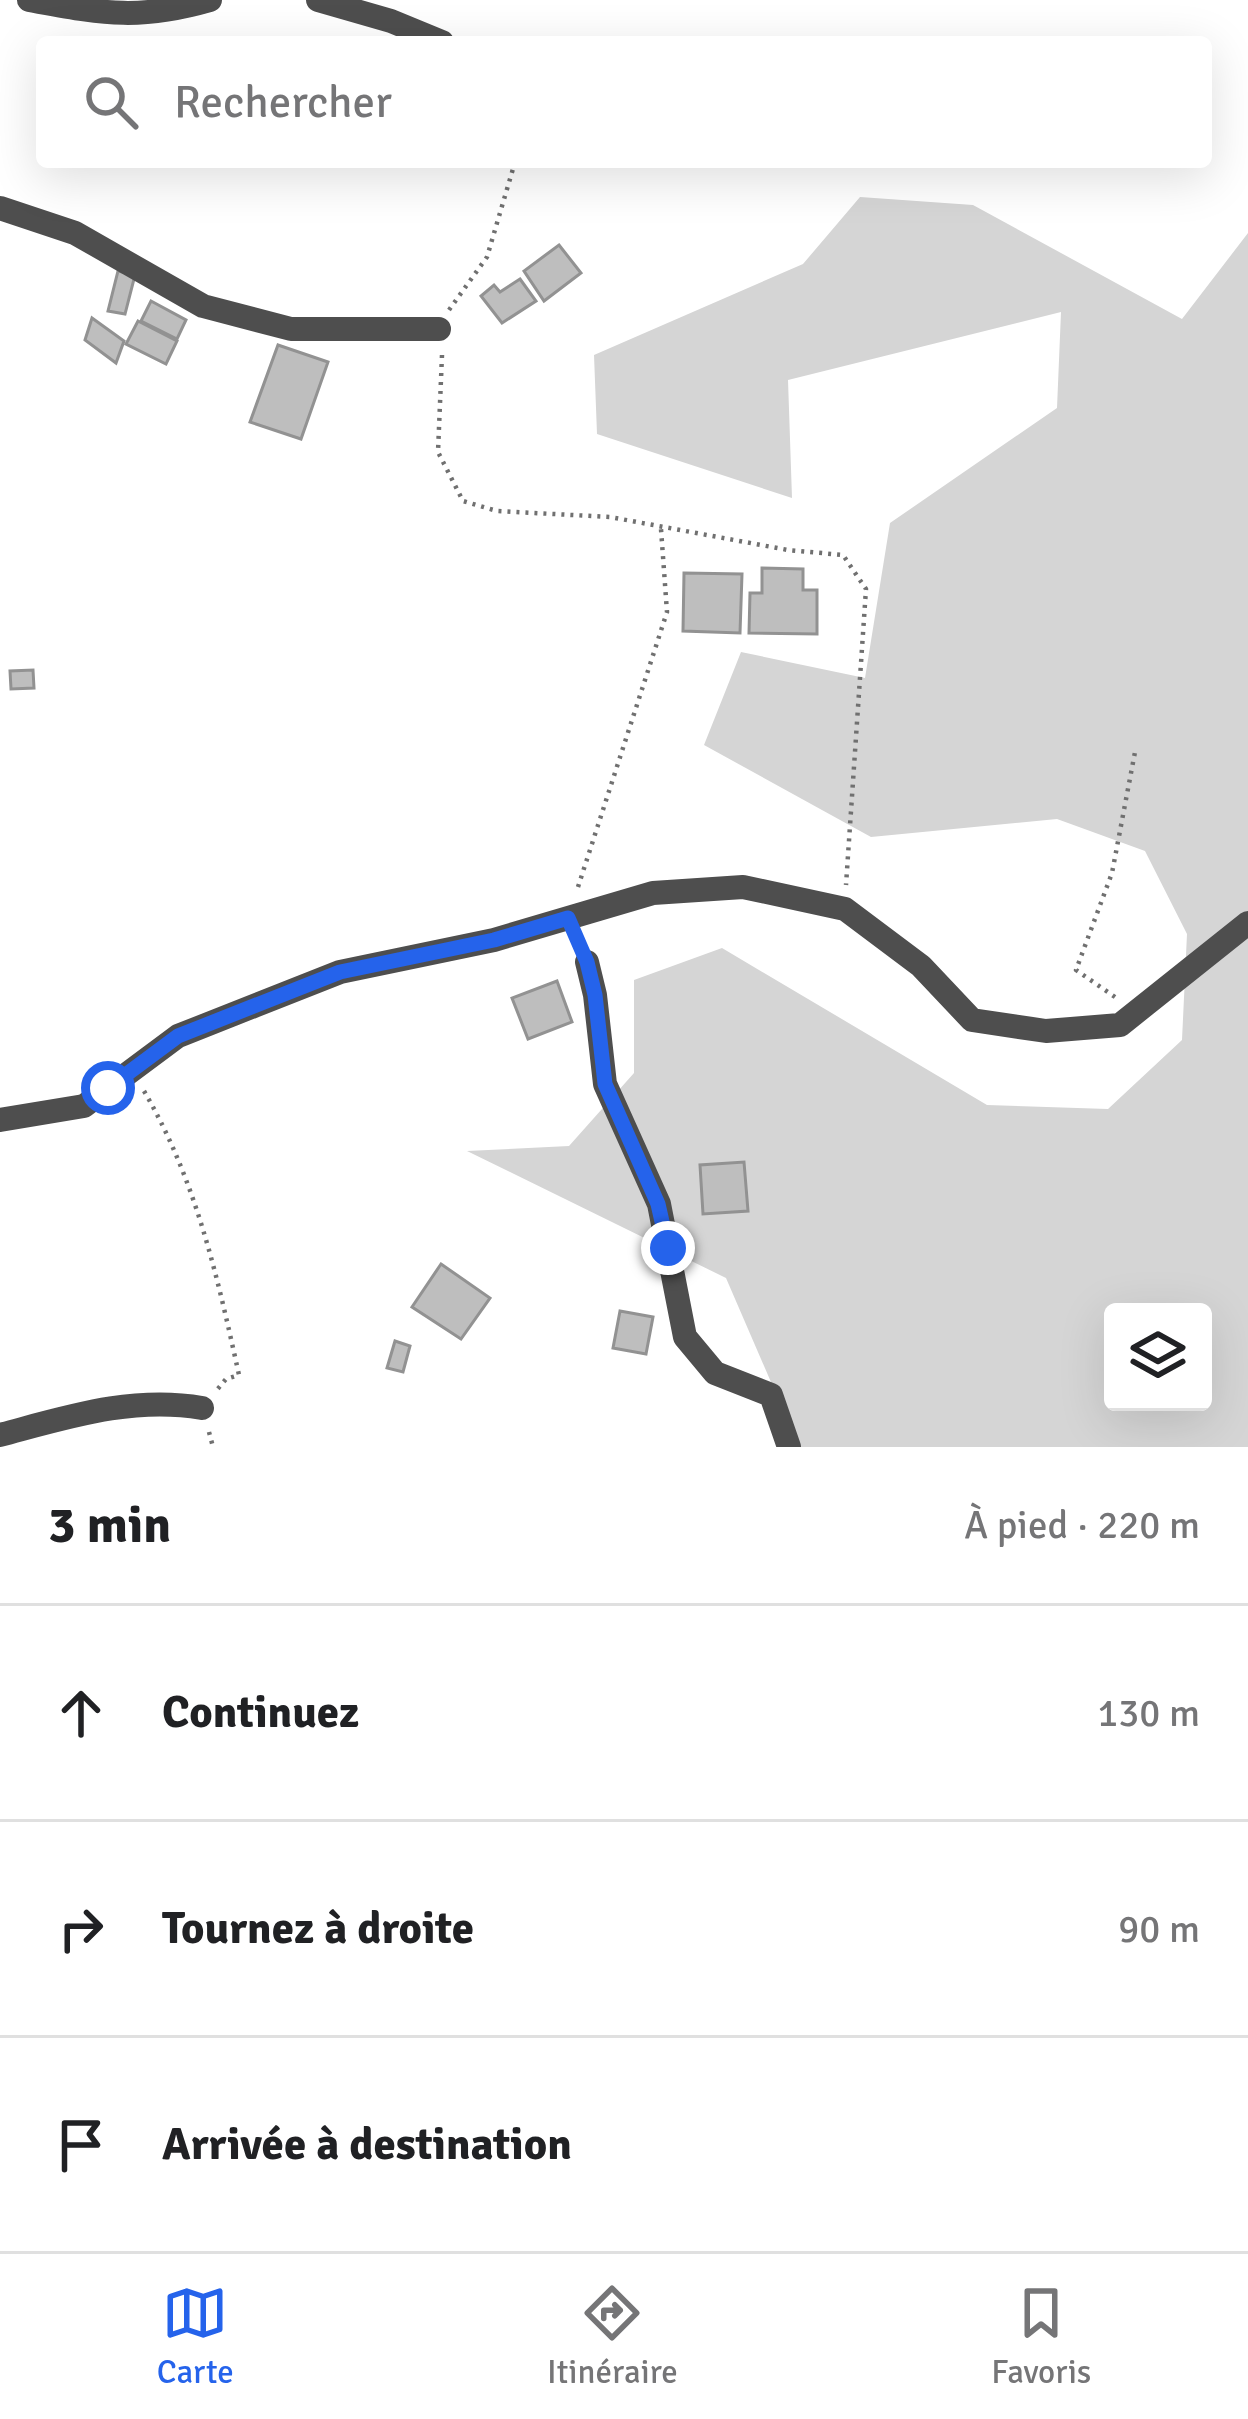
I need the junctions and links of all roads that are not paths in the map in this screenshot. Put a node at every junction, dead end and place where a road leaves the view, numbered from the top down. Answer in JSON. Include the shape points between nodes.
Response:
{"nodes":[{"id":1,"x":29,"y":0,"type":"edge"},
{"id":2,"x":210,"y":0,"type":"edge"},
{"id":3,"x":318,"y":0,"type":"edge"},
{"id":4,"x":427,"y":36,"type":"edge"},
{"id":5,"x":0,"y":208,"type":"edge"},
{"id":6,"x":439,"y":328,"type":"road end"},
{"id":7,"x":1248,"y":923,"type":"edge"},
{"id":8,"x":587,"y":962,"type":"dead end"},
{"id":9,"x":0,"y":1120,"type":"edge"},
{"id":10,"x":202,"y":1408,"type":"road end"},
{"id":11,"x":0,"y":1435,"type":"edge"},
{"id":12,"x":789,"y":1447,"type":"edge"}],
"edges":[{"from":1,"to":2,"type":"street","via":[[161,14]]},
{"from":3,"to":4,"type":"street"},
{"from":5,"to":6,"type":"street","via":[[75,233],[202,306],[291,329]]},
{"from":7,"to":9,"type":"street","via":[[1120,1025],[1046,1031],[972,1020],[921,966],[845,909],[743,887],[653,893],[494,940],[340,972],[178,1036],[84,1106]]},
{"from":8,"to":12,"type":"street","via":[[605,1084],[658,1204],[686,1337],[715,1373],[771,1396]]},
{"from":10,"to":11,"type":"street","via":[[114,1406]]}]}
